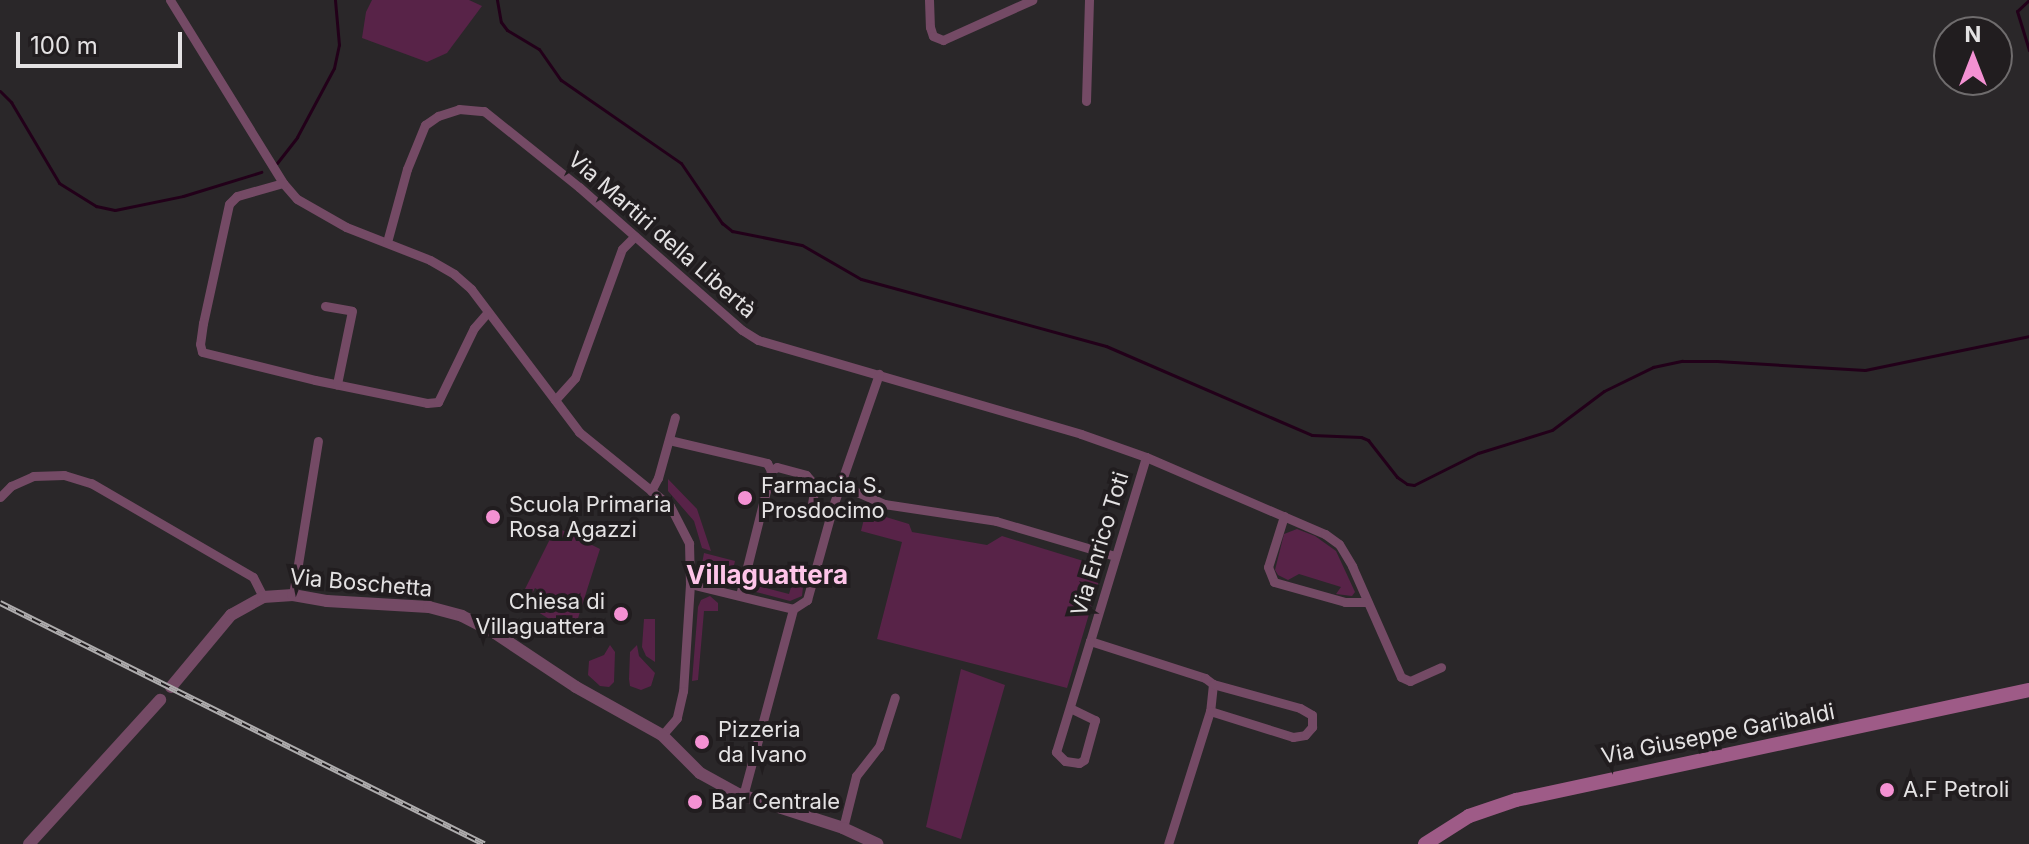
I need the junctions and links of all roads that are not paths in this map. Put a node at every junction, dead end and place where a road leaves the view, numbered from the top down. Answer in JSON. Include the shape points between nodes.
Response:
{"nodes":[{"id":1,"x":170,"y":0,"type":"edge"},
{"id":2,"x":929,"y":0,"type":"edge"},
{"id":3,"x":1032,"y":0,"type":"edge"},
{"id":4,"x":1089,"y":0,"type":"edge"},
{"id":5,"x":1086,"y":101,"type":"dead end"},
{"id":6,"x":283,"y":183,"type":"junction"},
{"id":7,"x":635,"y":236,"type":"junction"},
{"id":8,"x":387,"y":242,"type":"junction"},
{"id":9,"x":325,"y":306,"type":"dead end"},
{"id":10,"x":487,"y":313,"type":"junction"},
{"id":11,"x":879,"y":374,"type":"junction"},
{"id":12,"x":337,"y":384,"type":"junction"},
{"id":13,"x":555,"y":400,"type":"junction"},
{"id":14,"x":675,"y":417,"type":"dead end"},
{"id":15,"x":669,"y":440,"type":"junction"},
{"id":16,"x":318,"y":441,"type":"dead end"},
{"id":17,"x":1146,"y":457,"type":"junction"},
{"id":18,"x":771,"y":471,"type":"junction"},
{"id":19,"x":841,"y":485,"type":"junction"},
{"id":20,"x":651,"y":491,"type":"junction"},
{"id":21,"x":0,"y":497,"type":"edge"},
{"id":22,"x":812,"y":504,"type":"dead end"},
{"id":23,"x":1284,"y":516,"type":"junction"},
{"id":24,"x":1115,"y":556,"type":"junction"},
{"id":25,"x":690,"y":584,"type":"junction"},
{"id":26,"x":293,"y":595,"type":"junction"},
{"id":27,"x":740,"y":595,"type":"junction"},
{"id":28,"x":263,"y":597,"type":"junction"},
{"id":29,"x":1367,"y":602,"type":"junction"},
{"id":30,"x":793,"y":609,"type":"junction"},
{"id":31,"x":1090,"y":641,"type":"junction"},
{"id":32,"x":1441,"y":667,"type":"dead end"},
{"id":33,"x":1213,"y":684,"type":"junction"},
{"id":34,"x":171,"y":687,"type":"dead end"},
{"id":35,"x":2029,"y":690,"type":"edge"},
{"id":36,"x":895,"y":697,"type":"dead end"},
{"id":37,"x":160,"y":700,"type":"dead end"},
{"id":38,"x":1070,"y":708,"type":"junction"},
{"id":39,"x":1210,"y":711,"type":"junction"},
{"id":40,"x":662,"y":735,"type":"junction"},
{"id":41,"x":743,"y":796,"type":"junction"},
{"id":42,"x":843,"y":828,"type":"junction"},
{"id":43,"x":29,"y":844,"type":"edge"},
{"id":44,"x":877,"y":844,"type":"edge"},
{"id":45,"x":1168,"y":844,"type":"edge"},
{"id":46,"x":1425,"y":844,"type":"edge"}],
"edges":[{"from":1,"to":6,"type":"street"},
{"from":2,"to":3,"type":"street","via":[[933,36],[943,40]]},
{"from":4,"to":5,"type":"street"},
{"from":6,"to":8,"type":"street","via":[[297,199],[327,217]]},
{"from":6,"to":12,"type":"street","via":[[237,196],[229,204],[202,352]]},
{"from":7,"to":8,"type":"street","name":"Via Martiri della Libertà","via":[[497,118],[459,109],[425,125]]},
{"from":7,"to":11,"type":"street","name":"Via Martiri della Libertà","via":[[758,340]]},
{"from":7,"to":13,"type":"street","via":[[622,249],[575,378]]},
{"from":8,"to":10,"type":"street","via":[[454,274]]},
{"from":9,"to":12,"type":"street","via":[[352,311]]},
{"from":10,"to":12,"type":"street","via":[[474,328],[438,402]]},
{"from":10,"to":13,"type":"street"},
{"from":11,"to":17,"type":"street","name":"Via Martiri della Libertà"},
{"from":11,"to":19,"type":"street"},
{"from":13,"to":20,"type":"street","via":[[579,432]]},
{"from":14,"to":15,"type":"street"},
{"from":15,"to":18,"type":"street","via":[[767,463]]},
{"from":15,"to":20,"type":"street"},
{"from":16,"to":26,"type":"street"},
{"from":17,"to":23,"type":"street","name":"Via Martiri della Libertà"},
{"from":17,"to":24,"type":"street","name":"Via Enrico Toti"},
{"from":18,"to":22,"type":"street","via":[[777,467],[806,475],[815,485]]},
{"from":18,"to":27,"type":"street"},
{"from":19,"to":24,"type":"street","via":[[884,504],[996,521]]},
{"from":19,"to":30,"type":"street","via":[[807,600]]},
{"from":20,"to":25,"type":"street","via":[[670,506],[689,543]]},
{"from":21,"to":28,"type":"street","name":"Via Boschetta","via":[[33,476],[64,475],[91,483],[253,577]]},
{"from":23,"to":29,"type":"street","name":"Via Martiri della Libertà","via":[[1339,544]]},
{"from":23,"to":29,"type":"street","via":[[1268,567],[1274,582],[1345,602]]},
{"from":24,"to":31,"type":"street","name":"Via Enrico Toti"},
{"from":25,"to":27,"type":"street"},
{"from":25,"to":40,"type":"street","via":[[683,691],[677,718]]},
{"from":26,"to":28,"type":"street","name":"Via Boschetta"},
{"from":26,"to":40,"type":"street","name":"Via Boschetta","via":[[415,605],[462,616]]},
{"from":27,"to":30,"type":"street"},
{"from":28,"to":34,"type":"street","name":"Via Boschetta","via":[[231,615]]},
{"from":29,"to":32,"type":"street","name":"Via Martiri della Libertà","via":[[1401,677],[1410,681]]},
{"from":30,"to":41,"type":"street"},
{"from":31,"to":33,"type":"street","name":"Via Enrico Toti"},
{"from":31,"to":38,"type":"street","name":"Via Enrico Toti"},
{"from":33,"to":39,"type":"street"},
{"from":33,"to":39,"type":"street","name":"Via Enrico Toti","via":[[1300,708],[1312,715],[1312,727],[1293,737]]},
{"from":35,"to":46,"type":"main road","name":"Via Giuseppe Garibaldi","via":[[1505,802],[1469,816]]},
{"from":36,"to":42,"type":"street","via":[[879,747],[856,776]]},
{"from":37,"to":43,"type":"street"},
{"from":38,"to":38,"type":"street","name":"Via Enrico Toti","via":[[1095,720],[1079,763],[1065,761],[1056,752]]},
{"from":39,"to":45,"type":"street"},
{"from":40,"to":41,"type":"street","name":"Via Boschetta","via":[[700,773]]},
{"from":41,"to":42,"type":"street","name":"Via Boschetta"},
{"from":42,"to":44,"type":"street","name":"Via Boschetta"}]}
